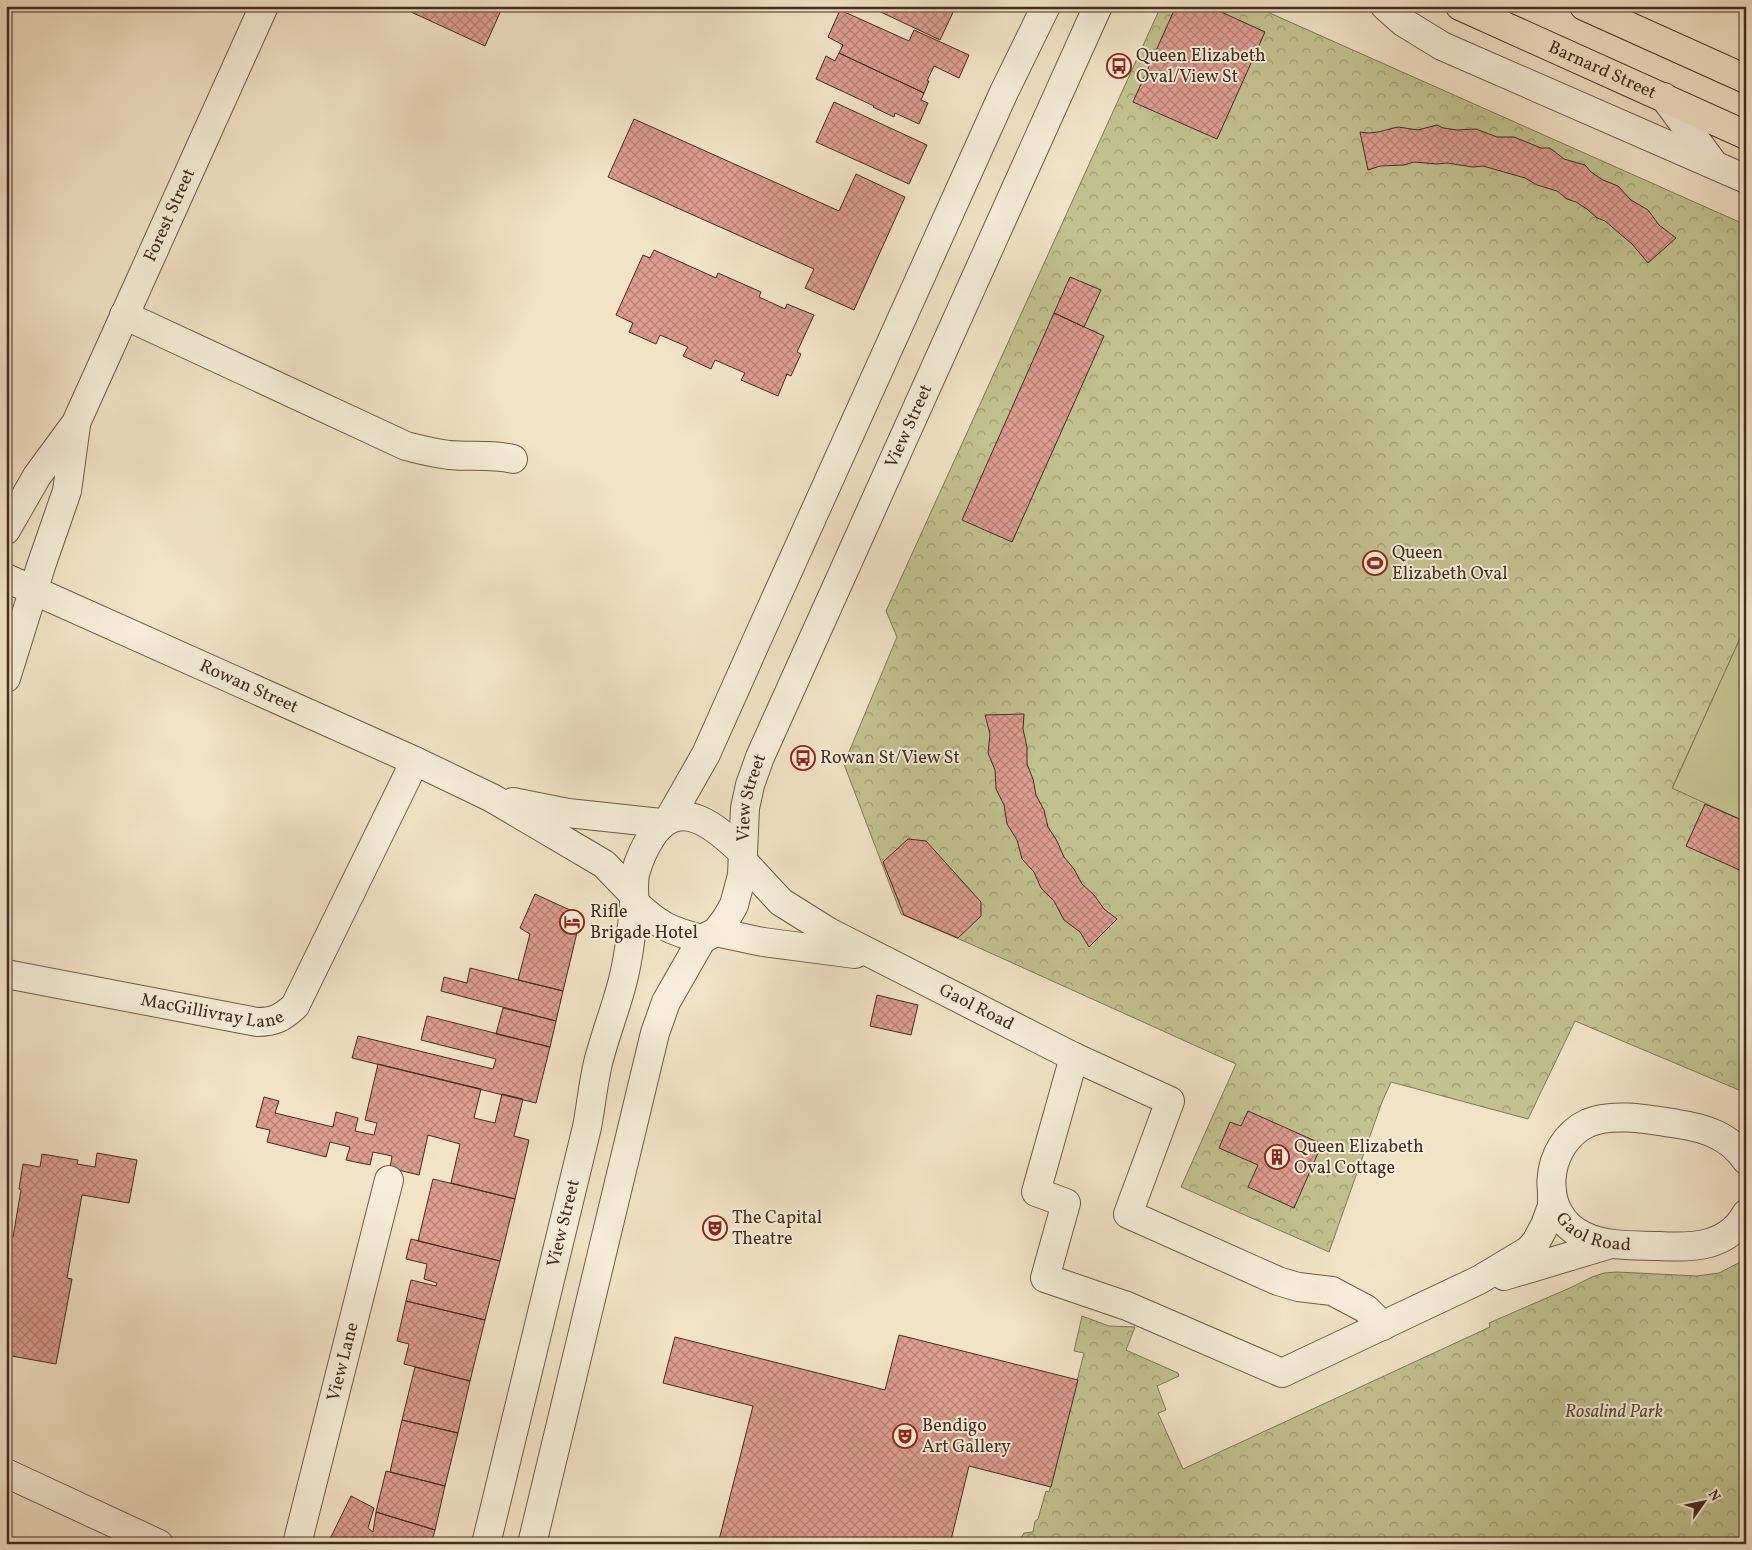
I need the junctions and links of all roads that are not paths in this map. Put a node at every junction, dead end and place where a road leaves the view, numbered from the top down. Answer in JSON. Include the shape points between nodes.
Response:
{"nodes":[{"id":1,"x":264,"y":6,"type":"edge"},
{"id":2,"x":1046,"y":6,"type":"edge"},
{"id":3,"x":1098,"y":6,"type":"edge"},
{"id":4,"x":1386,"y":6,"type":"edge"},
{"id":5,"x":1460,"y":6,"type":"edge"},
{"id":6,"x":1584,"y":6,"type":"edge"},
{"id":7,"x":1746,"y":79,"type":"edge"},
{"id":8,"x":1664,"y":98,"type":"junction"},
{"id":9,"x":1746,"y":134,"type":"edge"},
{"id":10,"x":1714,"y":164,"type":"junction"},
{"id":11,"x":1746,"y":179,"type":"edge"},
{"id":12,"x":124,"y":315,"type":"junction"},
{"id":13,"x":76,"y":423,"type":"junction"},
{"id":14,"x":512,"y":459,"type":"dead end"},
{"id":15,"x":6,"y":530,"type":"edge"},
{"id":16,"x":6,"y":578,"type":"edge"},
{"id":17,"x":34,"y":591,"type":"junction"},
{"id":18,"x":6,"y":678,"type":"edge"},
{"id":19,"x":415,"y":761,"type":"junction"},
{"id":20,"x":492,"y":798,"type":"junction"},
{"id":21,"x":665,"y":821,"type":"junction"},
{"id":22,"x":742,"y":857,"type":"junction"},
{"id":23,"x":634,"y":898,"type":"junction"},
{"id":24,"x":709,"y":936,"type":"junction"},
{"id":25,"x":877,"y":957,"type":"junction"},
{"id":26,"x":6,"y":974,"type":"edge"},
{"id":27,"x":1074,"y":1057,"type":"junction"},
{"id":28,"x":1746,"y":1160,"type":"edge"},
{"id":29,"x":389,"y":1180,"type":"dead end"},
{"id":30,"x":1552,"y":1192,"type":"junction"},
{"id":31,"x":1746,"y":1214,"type":"edge"},
{"id":32,"x":1613,"y":1243,"type":"junction"},
{"id":33,"x":1478,"y":1280,"type":"junction"},
{"id":34,"x":1383,"y":1326,"type":"junction"},
{"id":35,"x":6,"y":1473,"type":"edge"},
{"id":36,"x":159,"y":1544,"type":"edge"},
{"id":37,"x":297,"y":1544,"type":"edge"},
{"id":38,"x":486,"y":1544,"type":"edge"},
{"id":39,"x":532,"y":1544,"type":"edge"}],
"edges":[{"from":1,"to":12,"type":"street","name":"Forest Street"},
{"from":2,"to":21,"type":"street","via":[[1004,92],[720,727]]},
{"from":3,"to":22,"type":"street","name":"View Street","via":[[772,726],[750,785]]},
{"from":4,"to":10,"type":"street","via":[[1403,22],[1442,46]]},
{"from":5,"to":8,"type":"main road","name":"Barnard Street"},
{"from":6,"to":7,"type":"main road"},
{"from":8,"to":9,"type":"main road","name":"Barnard Street"},
{"from":8,"to":10,"type":"street"},
{"from":10,"to":11,"type":"street"},
{"from":12,"to":13,"type":"street","name":"Forest Street"},
{"from":12,"to":14,"type":"street","via":[[406,446],[450,455]]},
{"from":13,"to":15,"type":"street","name":"Forest Street","via":[[37,476]]},
{"from":13,"to":17,"type":"street","name":"Forest Street","via":[[67,491]]},
{"from":16,"to":17,"type":"street","name":"Rowan Street"},
{"from":17,"to":18,"type":"street","name":"Forest Street"},
{"from":17,"to":19,"type":"street","name":"Rowan Street"},
{"from":19,"to":20,"type":"street","name":"Rowan Street"},
{"from":19,"to":26,"type":"street","name":"MacGillivray Lane","via":[[295,1006],[279,1018],[257,1022]]},
{"from":20,"to":21,"type":"street","name":"Rowan Street","via":[[568,813]]},
{"from":20,"to":23,"type":"street","name":"Rowan Street","via":[[604,864]]},
{"from":21,"to":22,"type":"street","via":[[686,816],[700,820],[718,830]]},
{"from":21,"to":23,"type":"street","via":[[640,857]]},
{"from":22,"to":24,"type":"street","via":[[741,883],[734,905],[726,919]]},
{"from":22,"to":25,"type":"street","name":"Gaol Road","via":[[781,902],[828,932]]},
{"from":23,"to":24,"type":"street","via":[[663,926]]},
{"from":23,"to":38,"type":"street","name":"View Street","via":[[623,982],[598,1062],[587,1127]]},
{"from":24,"to":25,"type":"street","name":"Gaol Road"},
{"from":24,"to":39,"type":"street","via":[[666,1002],[655,1033]]},
{"from":25,"to":27,"type":"street","name":"Gaol Road"},
{"from":27,"to":34,"type":"street","name":"Gaol Road","via":[[1170,1101],[1128,1214],[1278,1281],[1332,1291],[1366,1309]]},
{"from":27,"to":34,"type":"street","via":[[1036,1192],[1066,1203],[1046,1278],[1126,1306],[1282,1373]]},
{"from":28,"to":30,"type":"street","name":"Gaol Road","via":[[1727,1140],[1693,1126],[1640,1118],[1600,1119],[1578,1129],[1563,1144],[1552,1169]]},
{"from":29,"to":37,"type":"street","name":"View Lane"},
{"from":30,"to":32,"type":"street","name":"Gaol Road","via":[[1561,1215],[1577,1232]]},
{"from":30,"to":33,"type":"street","via":[[1552,1206],[1536,1242]]},
{"from":31,"to":32,"type":"street","name":"Gaol Road","via":[[1732,1232],[1712,1244],[1685,1247]]},
{"from":32,"to":33,"type":"street","via":[[1512,1275]]},
{"from":33,"to":34,"type":"street"},
{"from":35,"to":36,"type":"street"}]}
